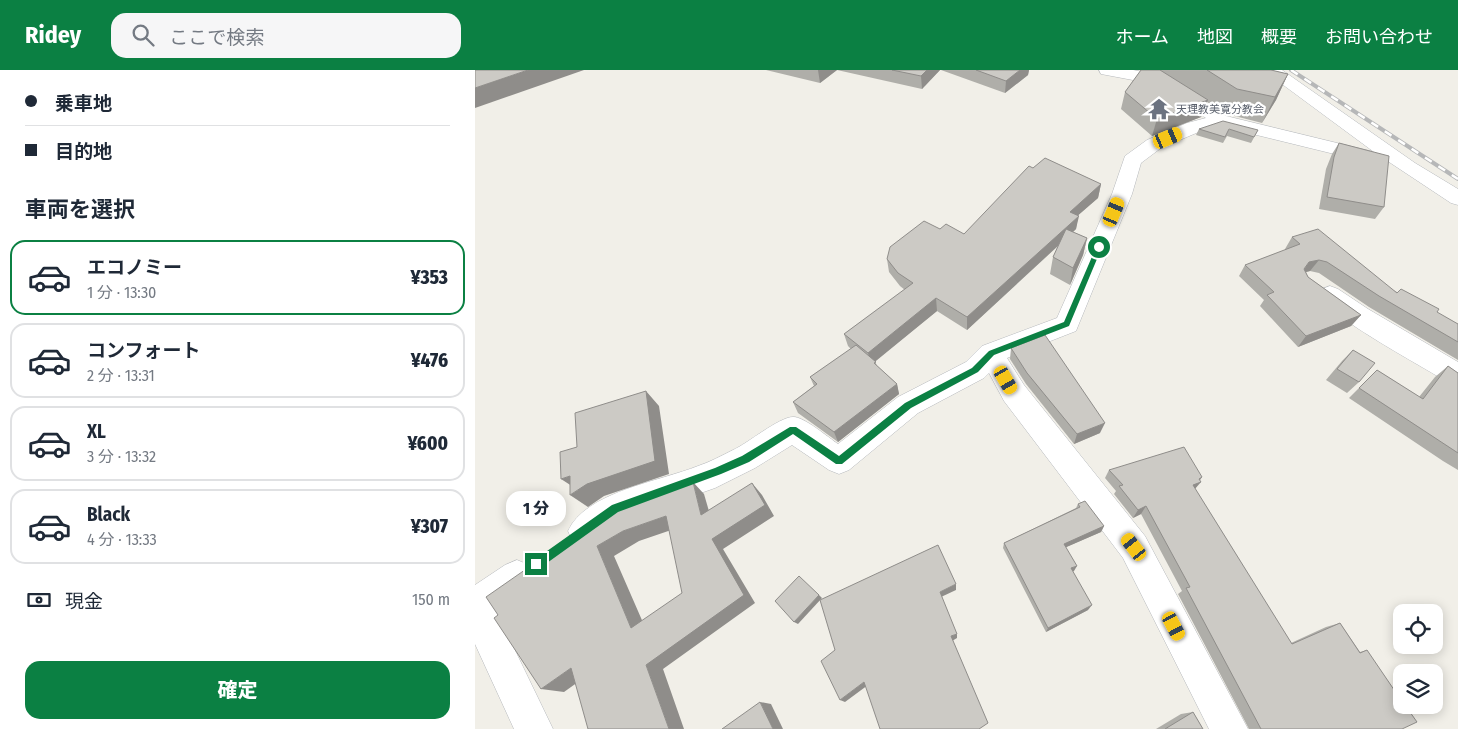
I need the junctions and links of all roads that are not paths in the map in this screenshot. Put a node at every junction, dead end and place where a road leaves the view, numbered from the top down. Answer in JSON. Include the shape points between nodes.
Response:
{"nodes":[{"id":1,"x":1107,"y":70,"type":"edge"},
{"id":2,"x":1271,"y":70,"type":"edge"},
{"id":3,"x":1159,"y":75,"type":"edge"},
{"id":4,"x":1219,"y":120,"type":"junction"},
{"id":5,"x":1408,"y":167,"type":"junction"},
{"id":6,"x":1458,"y":198,"type":"edge"},
{"id":7,"x":1310,"y":281,"type":"edge"},
{"id":8,"x":991,"y":353,"type":"junction"},
{"id":9,"x":1458,"y":375,"type":"edge"},
{"id":10,"x":475,"y":605,"type":"edge"},
{"id":11,"x":534,"y":729,"type":"edge"},
{"id":12,"x":1229,"y":729,"type":"edge"}],
"edges":[{"from":1,"to":3,"type":"street"},
{"from":2,"to":5,"type":"street"},
{"from":3,"to":4,"type":"street"},
{"from":4,"to":5,"type":"street"},
{"from":4,"to":8,"type":"street","via":[[1154,144],[1132,160],[1122,194],[1067,324]]},
{"from":5,"to":6,"type":"street"},
{"from":7,"to":9,"type":"street","via":[[1359,316]]},
{"from":8,"to":10,"type":"street","via":[[975,370],[908,405],[839,461],[793,429],[721,470],[615,508]]},
{"from":8,"to":12,"type":"street","via":[[1014,393],[1134,547]]},
{"from":10,"to":11,"type":"street"}]}
